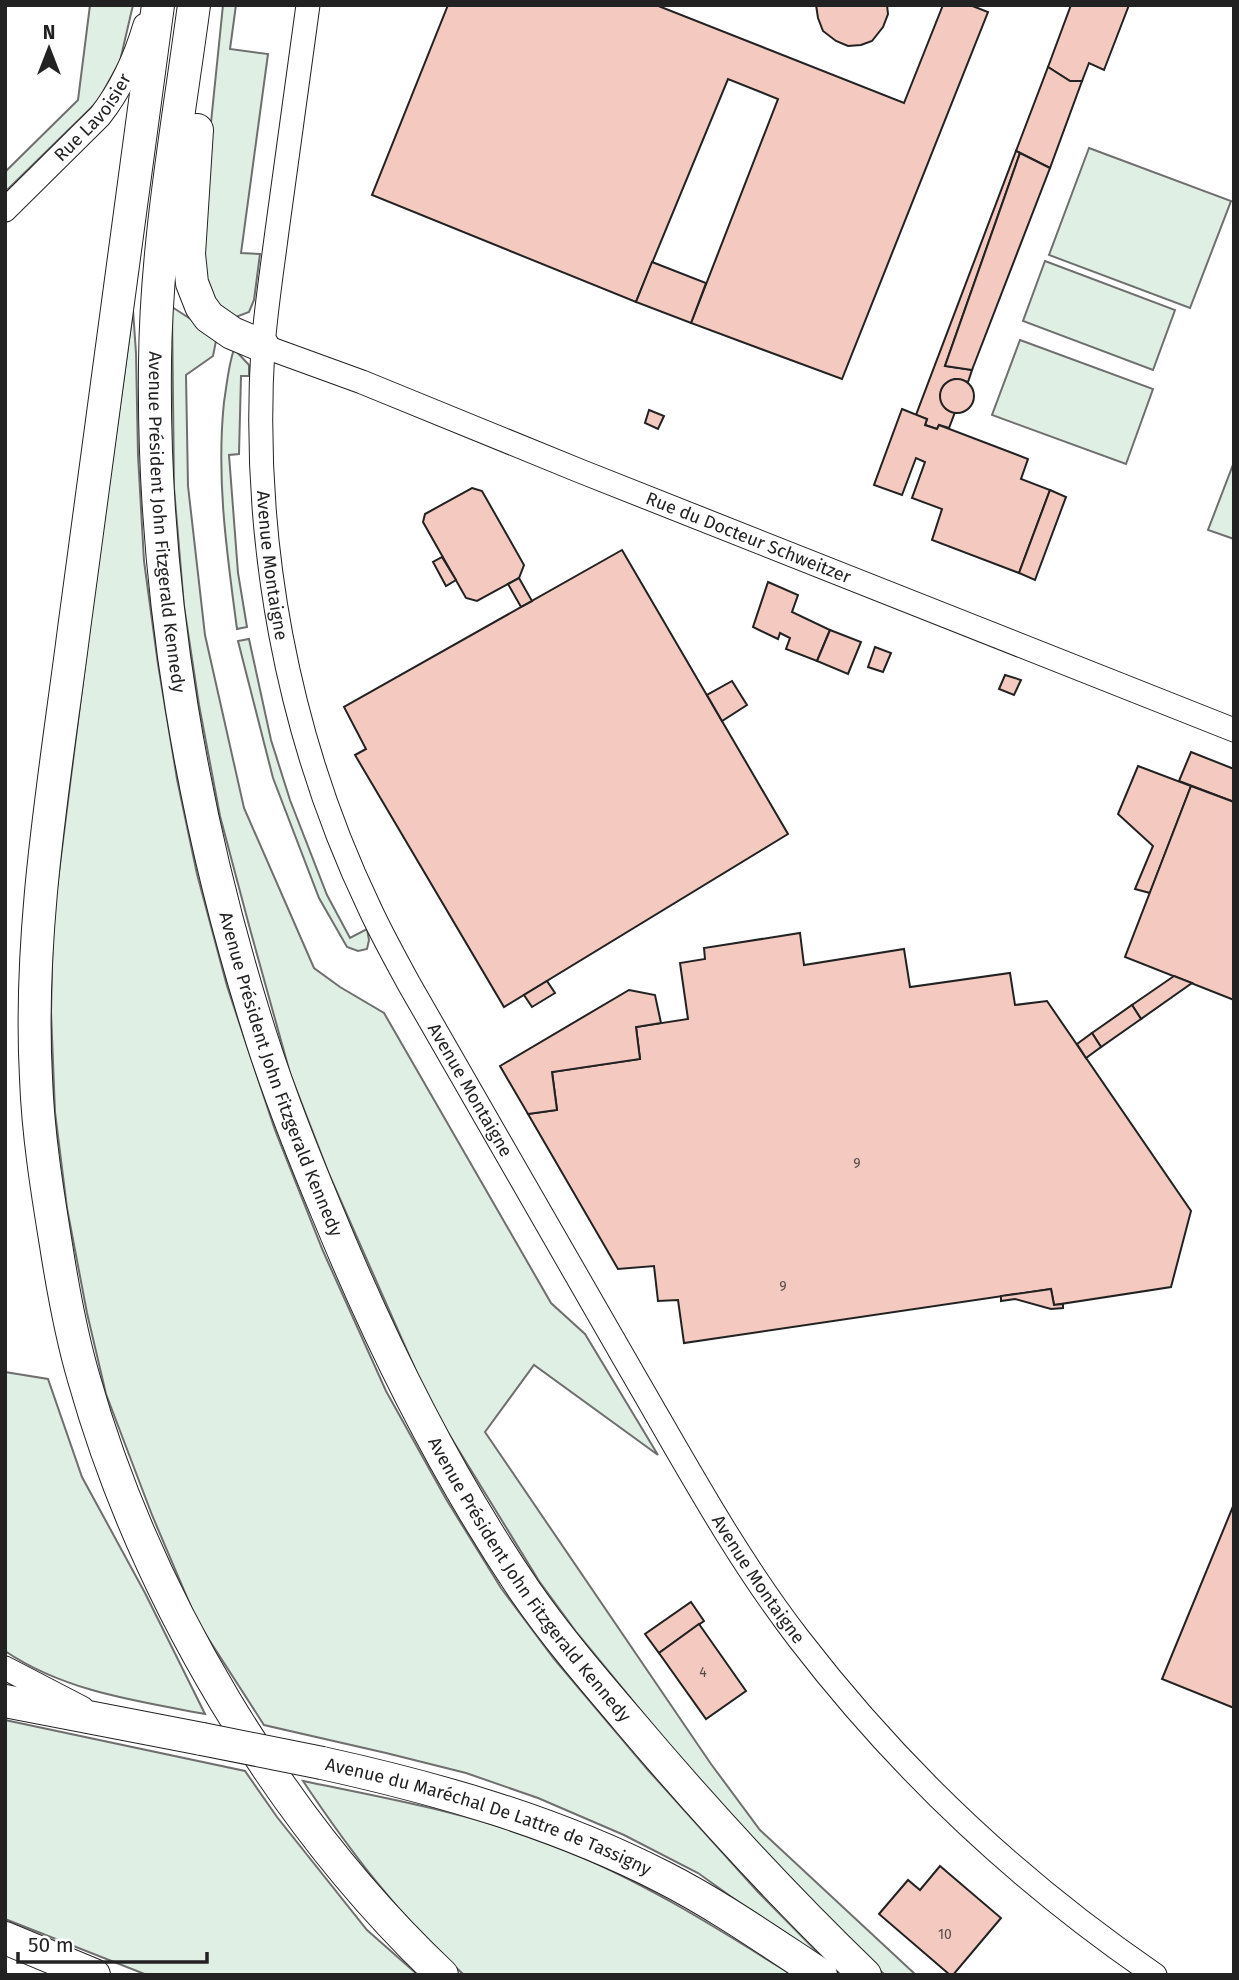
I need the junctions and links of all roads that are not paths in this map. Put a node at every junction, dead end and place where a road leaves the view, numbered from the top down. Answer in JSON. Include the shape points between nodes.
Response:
{"nodes":[{"id":1,"x":150,"y":5,"type":"edge"},
{"id":2,"x":158,"y":5,"type":"edge"},
{"id":3,"x":194,"y":5,"type":"edge"},
{"id":4,"x":208,"y":5,"type":"edge"},
{"id":5,"x":308,"y":5,"type":"edge"},
{"id":6,"x":5,"y":210,"type":"edge"},
{"id":7,"x":263,"y":346,"type":"junction"},
{"id":8,"x":1234,"y":730,"type":"edge"},
{"id":9,"x":5,"y":1668,"type":"edge"},
{"id":10,"x":5,"y":1701,"type":"edge"},
{"id":11,"x":110,"y":1722,"type":"junction"},
{"id":12,"x":5,"y":1938,"type":"edge"},
{"id":13,"x":94,"y":1975,"type":"edge"},
{"id":14,"x":442,"y":1975,"type":"edge"},
{"id":15,"x":821,"y":1975,"type":"edge"},
{"id":16,"x":865,"y":1975,"type":"edge"},
{"id":17,"x":1155,"y":1975,"type":"edge"}],
"edges":[{"from":1,"to":6,"type":"street","name":"Rue Lavoisier","via":[[137,52],[110,104]]},
{"from":2,"to":14,"type":"main road","via":[[38,920],[36,1078],[50,1213],[90,1402],[130,1510],[182,1622],[246,1733],[311,1829],[403,1938]]},
{"from":3,"to":16,"type":"main road","name":"Avenue Président John Fitzgerald Kennedy","via":[[157,318],[159,500],[174,656],[192,758],[225,908],[270,1063],[347,1262],[385,1345],[446,1463],[520,1584],[594,1680],[716,1823]]},
{"from":4,"to":7,"type":"main road","via":[[189,254],[192,283],[209,317]]},
{"from":5,"to":7,"type":"street","name":"Avenue Montaigne"},
{"from":7,"to":8,"type":"street","name":"Rue du Docteur Schweitzer"},
{"from":7,"to":17,"type":"street","name":"Avenue Montaigne","via":[[265,514],[289,671],[336,829],[397,962],[701,1491],[799,1640],[877,1733],[976,1833],[1072,1914]]},
{"from":9,"to":11,"type":"street"},
{"from":10,"to":11,"type":"main road","name":"Avenue du Maréchal De Lattre de Tassigny"},
{"from":11,"to":15,"type":"main road","name":"Avenue du Maréchal De Lattre de Tassigny","bridge":true,"via":[[322,1763],[525,1818],[592,1844],[691,1892]]},
{"from":12,"to":13,"type":"main road"}]}
